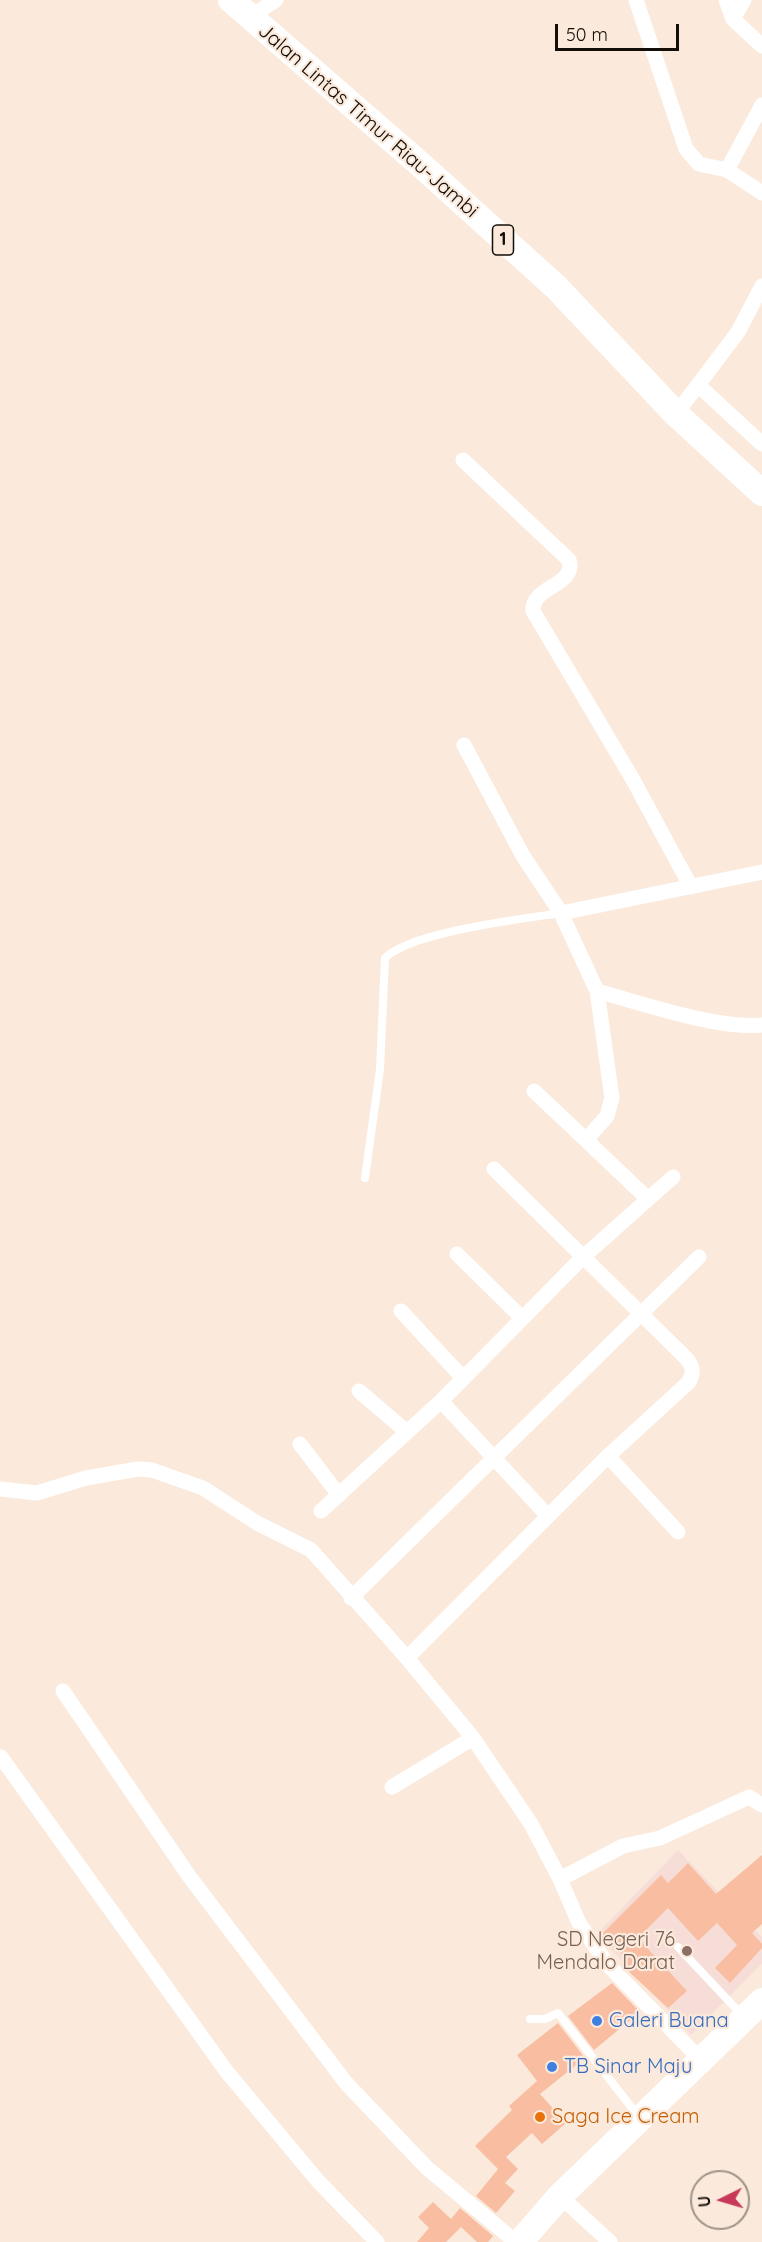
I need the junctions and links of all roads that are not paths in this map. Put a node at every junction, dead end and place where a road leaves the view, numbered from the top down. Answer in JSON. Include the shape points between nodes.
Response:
{"nodes":[{"id":1,"x":276,"y":0,"type":"edge"},
{"id":2,"x":636,"y":0,"type":"edge"},
{"id":3,"x":726,"y":0,"type":"edge"},
{"id":4,"x":744,"y":0,"type":"edge"},
{"id":5,"x":241,"y":8,"type":"edge"},
{"id":6,"x":733,"y":19,"type":"junction"},
{"id":7,"x":762,"y":46,"type":"edge"},
{"id":8,"x":762,"y":105,"type":"edge"},
{"id":9,"x":727,"y":170,"type":"junction"},
{"id":10,"x":762,"y":193,"type":"edge"},
{"id":11,"x":761,"y":290,"type":"edge"},
{"id":12,"x":698,"y":385,"type":"junction"},
{"id":13,"x":676,"y":414,"type":"junction"},
{"id":14,"x":762,"y":444,"type":"edge"},
{"id":15,"x":464,"y":460,"type":"dead end"},
{"id":16,"x":762,"y":493,"type":"edge"},
{"id":17,"x":464,"y":745,"type":"dead end"},
{"id":18,"x":762,"y":872,"type":"edge"},
{"id":19,"x":690,"y":887,"type":"junction"},
{"id":20,"x":561,"y":913,"type":"junction"},
{"id":21,"x":597,"y":991,"type":"junction"},
{"id":22,"x":762,"y":1025,"type":"edge"},
{"id":23,"x":534,"y":1091,"type":"dead end"},
{"id":24,"x":586,"y":1140,"type":"junction"},
{"id":25,"x":495,"y":1169,"type":"dead end"},
{"id":26,"x":674,"y":1177,"type":"dead end"},
{"id":27,"x":365,"y":1178,"type":"dead end"},
{"id":28,"x":648,"y":1199,"type":"junction"},
{"id":29,"x":457,"y":1254,"type":"dead end"},
{"id":30,"x":699,"y":1257,"type":"dead end"},
{"id":31,"x":582,"y":1258,"type":"junction"},
{"id":32,"x":401,"y":1311,"type":"dead end"},
{"id":33,"x":641,"y":1314,"type":"junction"},
{"id":34,"x":521,"y":1317,"type":"junction"},
{"id":35,"x":463,"y":1378,"type":"junction"},
{"id":36,"x":359,"y":1391,"type":"dead end"},
{"id":37,"x":441,"y":1401,"type":"junction"},
{"id":38,"x":407,"y":1432,"type":"junction"},
{"id":39,"x":300,"y":1444,"type":"dead end"},
{"id":40,"x":608,"y":1456,"type":"junction"},
{"id":41,"x":493,"y":1457,"type":"junction"},
{"id":42,"x":0,"y":1489,"type":"edge"},
{"id":43,"x":339,"y":1495,"type":"junction"},
{"id":44,"x":321,"y":1511,"type":"dead end"},
{"id":45,"x":548,"y":1516,"type":"junction"},
{"id":46,"x":678,"y":1532,"type":"dead end"},
{"id":47,"x":351,"y":1598,"type":"junction"},
{"id":48,"x":407,"y":1658,"type":"junction"},
{"id":49,"x":63,"y":1690,"type":"dead end"},
{"id":50,"x":473,"y":1738,"type":"junction"},
{"id":51,"x":1,"y":1757,"type":"edge"},
{"id":52,"x":392,"y":1787,"type":"dead end"},
{"id":53,"x":762,"y":1805,"type":"edge"},
{"id":54,"x":560,"y":1880,"type":"junction"},
{"id":55,"x":678,"y":1947,"type":"dead end"},
{"id":56,"x":753,"y":2009,"type":"edge"},
{"id":57,"x":530,"y":2019,"type":"dead end"},
{"id":58,"x":701,"y":2060,"type":"junction"},
{"id":59,"x":640,"y":2118,"type":"junction"},
{"id":60,"x":560,"y":2196,"type":"junction"},
{"id":61,"x":377,"y":2242,"type":"edge"},
{"id":62,"x":518,"y":2242,"type":"edge"},
{"id":63,"x":610,"y":2242,"type":"edge"}],
"edges":[{"from":1,"to":5,"type":"street"},
{"from":2,"to":9,"type":"street","via":[[686,149],[699,164]]},
{"from":3,"to":6,"type":"street"},
{"from":4,"to":6,"type":"street"},
{"from":5,"to":13,"type":"highway","name":"Jalan Lintas Timur Riau-Jambi","number":"1","via":[[556,287]]},
{"from":6,"to":7,"type":"street"},
{"from":8,"to":9,"type":"street"},
{"from":9,"to":10,"type":"street"},
{"from":11,"to":12,"type":"street","via":[[738,332]]},
{"from":12,"to":13,"type":"street"},
{"from":12,"to":14,"type":"street"},
{"from":13,"to":16,"type":"highway","name":"Jalan Lintas Timur Riau-Jambi","number":"1"},
{"from":15,"to":19,"type":"street","via":[[569,560],[568,576],[537,597],[532,611],[632,778]]},
{"from":17,"to":20,"type":"street","via":[[523,856]]},
{"from":18,"to":19,"type":"street"},
{"from":19,"to":20,"type":"street"},
{"from":20,"to":21,"type":"street"},
{"from":20,"to":27,"type":"lane","via":[[482,925],[406,943],[384,958],[380,1069]]},
{"from":21,"to":22,"type":"street","via":[[690,1016]]},
{"from":21,"to":24,"type":"street","via":[[612,1098],[607,1116]]},
{"from":23,"to":24,"type":"street"},
{"from":24,"to":28,"type":"street"},
{"from":25,"to":31,"type":"street"},
{"from":26,"to":28,"type":"street"},
{"from":28,"to":31,"type":"street"},
{"from":29,"to":34,"type":"street"},
{"from":30,"to":33,"type":"street"},
{"from":31,"to":33,"type":"street"},
{"from":31,"to":34,"type":"street"},
{"from":32,"to":35,"type":"street"},
{"from":33,"to":40,"type":"street","via":[[687,1359],[693,1375]]},
{"from":33,"to":41,"type":"street"},
{"from":34,"to":35,"type":"street"},
{"from":35,"to":37,"type":"street"},
{"from":36,"to":38,"type":"street"},
{"from":37,"to":38,"type":"street"},
{"from":37,"to":41,"type":"street"},
{"from":38,"to":43,"type":"street"},
{"from":39,"to":43,"type":"street"},
{"from":40,"to":45,"type":"street"},
{"from":40,"to":46,"type":"street"},
{"from":41,"to":45,"type":"street"},
{"from":41,"to":47,"type":"street"},
{"from":42,"to":47,"type":"street","via":[[37,1492],[138,1468],[152,1470],[203,1488],[257,1523],[304,1546]]},
{"from":43,"to":44,"type":"street"},
{"from":45,"to":48,"type":"street"},
{"from":47,"to":48,"type":"street"},
{"from":48,"to":50,"type":"street"},
{"from":49,"to":62,"type":"street","via":[[189,1876],[346,2083],[427,2168]]},
{"from":50,"to":52,"type":"street"},
{"from":50,"to":54,"type":"street","via":[[531,1824]]},
{"from":51,"to":61,"type":"street","via":[[227,2072],[318,2181]]},
{"from":53,"to":54,"type":"street","via":[[749,1797],[660,1838],[623,1846]]},
{"from":54,"to":58,"type":"street","via":[[579,1923],[608,1965]]},
{"from":55,"to":56,"type":"lane"},
{"from":56,"to":58,"type":"highway"},
{"from":57,"to":59,"type":"lane","via":[[545,2019],[558,2013]]},
{"from":58,"to":59,"type":"highway"},
{"from":59,"to":60,"type":"highway"},
{"from":60,"to":62,"type":"highway"},
{"from":60,"to":63,"type":"street"}]}
